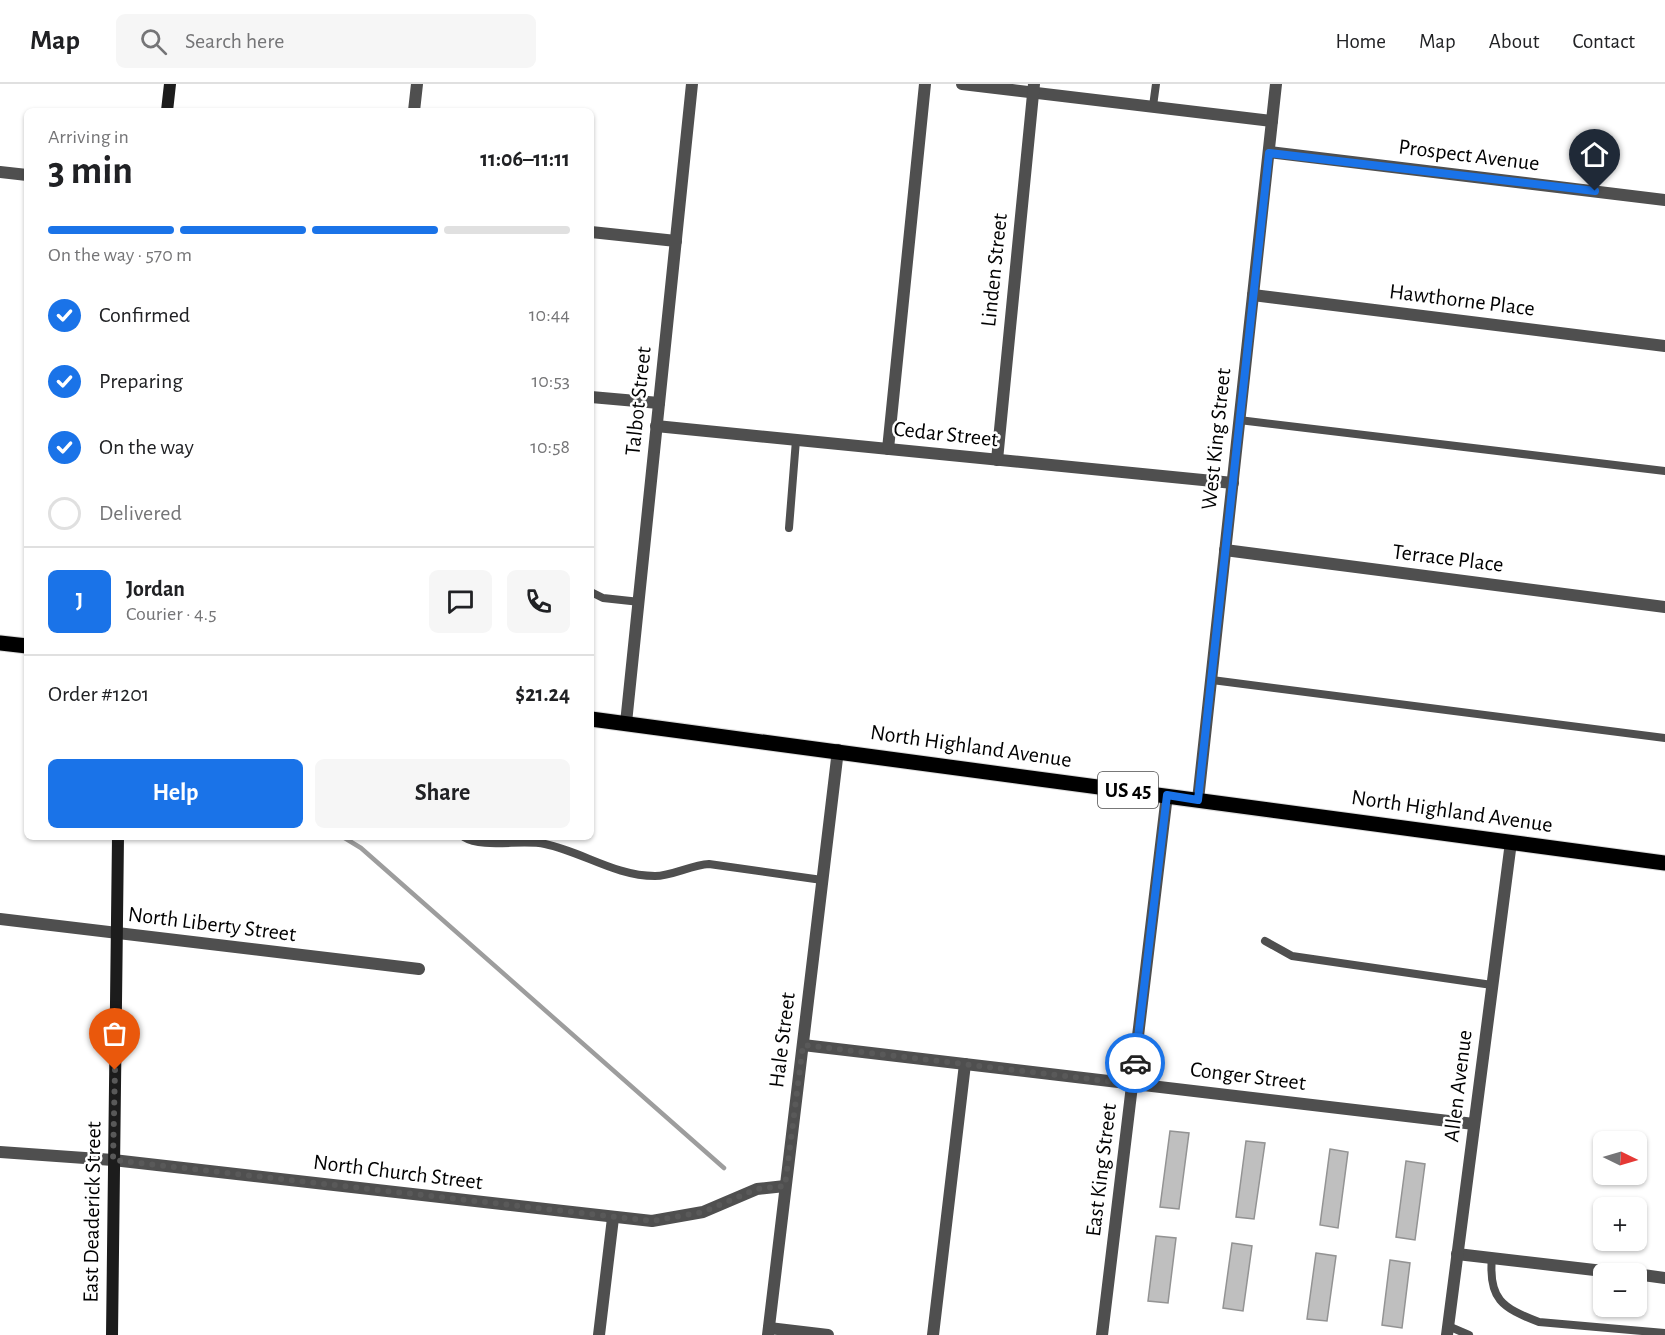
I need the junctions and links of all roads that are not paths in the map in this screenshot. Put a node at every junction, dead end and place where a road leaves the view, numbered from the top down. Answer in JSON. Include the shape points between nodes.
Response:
{"nodes":[{"id":1,"x":170,"y":84,"type":"edge"},
{"id":2,"x":417,"y":84,"type":"edge"},
{"id":3,"x":692,"y":84,"type":"edge"},
{"id":4,"x":925,"y":84,"type":"edge"},
{"id":5,"x":962,"y":84,"type":"edge"},
{"id":6,"x":1156,"y":84,"type":"edge"},
{"id":7,"x":1276,"y":84,"type":"edge"},
{"id":8,"x":1033,"y":88,"type":"edge"},
{"id":9,"x":1153,"y":106,"type":"junction"},
{"id":10,"x":167,"y":108,"type":"edge"},
{"id":11,"x":414,"y":108,"type":"edge"},
{"id":12,"x":1272,"y":121,"type":"junction"},
{"id":13,"x":1269,"y":153,"type":"junction"},
{"id":14,"x":0,"y":172,"type":"edge"},
{"id":15,"x":24,"y":175,"type":"edge"},
{"id":16,"x":1665,"y":200,"type":"edge"},
{"id":17,"x":594,"y":232,"type":"edge"},
{"id":18,"x":676,"y":241,"type":"junction"},
{"id":19,"x":1253,"y":295,"type":"junction"},
{"id":20,"x":1665,"y":346,"type":"edge"},
{"id":21,"x":594,"y":397,"type":"edge"},
{"id":22,"x":658,"y":403,"type":"junction"},
{"id":23,"x":1239,"y":420,"type":"junction"},
{"id":24,"x":656,"y":426,"type":"junction"},
{"id":25,"x":796,"y":440,"type":"junction"},
{"id":26,"x":888,"y":449,"type":"junction"},
{"id":27,"x":997,"y":460,"type":"junction"},
{"id":28,"x":1665,"y":471,"type":"edge"},
{"id":29,"x":1233,"y":483,"type":"junction"},
{"id":30,"x":789,"y":528,"type":"dead end"},
{"id":31,"x":1225,"y":550,"type":"junction"},
{"id":32,"x":594,"y":594,"type":"edge"},
{"id":33,"x":640,"y":602,"type":"junction"},
{"id":34,"x":1665,"y":607,"type":"edge"},
{"id":35,"x":0,"y":643,"type":"edge"},
{"id":36,"x":24,"y":646,"type":"edge"},
{"id":37,"x":1212,"y":680,"type":"junction"},
{"id":38,"x":594,"y":719,"type":"edge"},
{"id":39,"x":626,"y":723,"type":"junction"},
{"id":40,"x":1665,"y":738,"type":"edge"},
{"id":41,"x":838,"y":750,"type":"junction"},
{"id":42,"x":1167,"y":795,"type":"junction"},
{"id":43,"x":1198,"y":800,"type":"junction"},
{"id":44,"x":118,"y":840,"type":"edge"},
{"id":45,"x":469,"y":840,"type":"edge"},
{"id":46,"x":1511,"y":842,"type":"junction"},
{"id":47,"x":1665,"y":863,"type":"edge"},
{"id":48,"x":822,"y":880,"type":"junction"},
{"id":49,"x":0,"y":919,"type":"edge"},
{"id":50,"x":118,"y":934,"type":"junction"},
{"id":51,"x":1265,"y":941,"type":"dead end"},
{"id":52,"x":419,"y":969,"type":"dead end"},
{"id":53,"x":1492,"y":985,"type":"junction"},
{"id":54,"x":803,"y":1045,"type":"junction"},
{"id":55,"x":965,"y":1064,"type":"junction"},
{"id":56,"x":1132,"y":1084,"type":"junction"},
{"id":57,"x":1474,"y":1125,"type":"junction"},
{"id":58,"x":0,"y":1152,"type":"edge"},
{"id":59,"x":113,"y":1160,"type":"junction"},
{"id":60,"x":785,"y":1186,"type":"junction"},
{"id":61,"x":614,"y":1218,"type":"junction"},
{"id":62,"x":1457,"y":1254,"type":"junction"},
{"id":63,"x":1492,"y":1257,"type":"junction"},
{"id":64,"x":1593,"y":1270,"type":"edge"},
{"id":65,"x":1647,"y":1276,"type":"edge"},
{"id":66,"x":1665,"y":1278,"type":"edge"},
{"id":67,"x":1448,"y":1331,"type":"edge"},
{"id":68,"x":769,"y":1332,"type":"edge"},
{"id":69,"x":1665,"y":1333,"type":"edge"},
{"id":70,"x":112,"y":1335,"type":"edge"},
{"id":71,"x":599,"y":1335,"type":"edge"},
{"id":72,"x":828,"y":1335,"type":"edge"},
{"id":73,"x":933,"y":1335,"type":"edge"},
{"id":74,"x":1102,"y":1335,"type":"edge"},
{"id":75,"x":1469,"y":1335,"type":"edge"}],
"edges":[{"from":1,"to":10,"type":"street"},
{"from":2,"to":11,"type":"street"},
{"from":3,"to":18,"type":"street","name":"Talbot Street"},
{"from":4,"to":26,"type":"street"},
{"from":5,"to":8,"type":"street"},
{"from":6,"to":9,"type":"lane"},
{"from":7,"to":12,"type":"street","name":"West King Street"},
{"from":8,"to":9,"type":"street"},
{"from":8,"to":27,"type":"street","name":"Linden Street"},
{"from":9,"to":12,"type":"street"},
{"from":12,"to":13,"type":"street","name":"West King Street"},
{"from":13,"to":16,"type":"street","name":"Prospect Avenue"},
{"from":13,"to":19,"type":"street","name":"West King Street"},
{"from":14,"to":15,"type":"street"},
{"from":17,"to":18,"type":"street"},
{"from":18,"to":22,"type":"street","name":"Talbot Street"},
{"from":19,"to":20,"type":"street","name":"Hawthorne Place"},
{"from":19,"to":23,"type":"street","name":"West King Street"},
{"from":21,"to":22,"type":"street"},
{"from":22,"to":24,"type":"street","name":"Talbot Street"},
{"from":23,"to":28,"type":"lane"},
{"from":23,"to":29,"type":"street","name":"West King Street"},
{"from":24,"to":25,"type":"street","name":"Cedar Street"},
{"from":24,"to":33,"type":"street","name":"Talbot Street"},
{"from":25,"to":26,"type":"street","name":"Cedar Street"},
{"from":25,"to":30,"type":"lane"},
{"from":26,"to":27,"type":"street","name":"Cedar Street"},
{"from":27,"to":29,"type":"street","name":"Cedar Street"},
{"from":29,"to":31,"type":"street","name":"West King Street"},
{"from":31,"to":34,"type":"street","name":"Terrace Place"},
{"from":31,"to":37,"type":"street","name":"West King Street"},
{"from":32,"to":33,"type":"lane"},
{"from":33,"to":39,"type":"street","name":"Talbot Street"},
{"from":35,"to":36,"type":"main road"},
{"from":37,"to":40,"type":"lane"},
{"from":37,"to":43,"type":"street","name":"West King Street"},
{"from":38,"to":39,"type":"main road","name":"North Highland Avenue","number":"US 45"},
{"from":39,"to":41,"type":"main road","name":"North Highland Avenue","number":"US 45"},
{"from":41,"to":42,"type":"main road","name":"North Highland Avenue","number":"US 45"},
{"from":41,"to":48,"type":"street","name":"Hale Street"},
{"from":42,"to":43,"type":"main road","name":"North Highland Avenue","number":"US 45"},
{"from":42,"to":56,"type":"street","name":"East King Street"},
{"from":43,"to":46,"type":"main road","name":"North Highland Avenue","number":"US 45"},
{"from":44,"to":50,"type":"street","name":"East Deaderick Street"},
{"from":45,"to":48,"type":"lane","via":[[546,844],[625,873],[658,876],[708,864]]},
{"from":46,"to":47,"type":"main road","name":"North Highland Avenue","number":"US 45"},
{"from":46,"to":53,"type":"street","name":"Allen Avenue"},
{"from":48,"to":54,"type":"street","name":"Hale Street"},
{"from":49,"to":50,"type":"street","name":"North Liberty Street"},
{"from":50,"to":52,"type":"street","name":"North Liberty Street"},
{"from":50,"to":59,"type":"street","name":"East Deaderick Street"},
{"from":51,"to":53,"type":"lane","via":[[1292,956]]},
{"from":53,"to":57,"type":"street","name":"Allen Avenue"},
{"from":54,"to":55,"type":"street","name":"Conger Street"},
{"from":54,"to":60,"type":"street","name":"Hale Street"},
{"from":55,"to":56,"type":"street","name":"Conger Street"},
{"from":55,"to":73,"type":"street"},
{"from":56,"to":57,"type":"street","name":"Conger Street"},
{"from":56,"to":74,"type":"street","name":"East King Street"},
{"from":57,"to":62,"type":"street","name":"Allen Avenue"},
{"from":58,"to":59,"type":"street","name":"North Church Street"},
{"from":59,"to":61,"type":"street","name":"North Church Street"},
{"from":59,"to":70,"type":"street","name":"East Deaderick Street"},
{"from":60,"to":61,"type":"street","name":"North Church Street","via":[[757,1189],[703,1212],[674,1219]]},
{"from":60,"to":68,"type":"street","name":"Hale Street"},
{"from":61,"to":71,"type":"street"},
{"from":62,"to":63,"type":"street"},
{"from":62,"to":67,"type":"street","name":"Allen Avenue"},
{"from":63,"to":64,"type":"street"},
{"from":63,"to":69,"type":"lane","via":[[1493,1291],[1500,1303],[1520,1315],[1539,1322]]},
{"from":65,"to":66,"type":"street"},
{"from":67,"to":75,"type":"lane"},
{"from":68,"to":72,"type":"street"}]}
